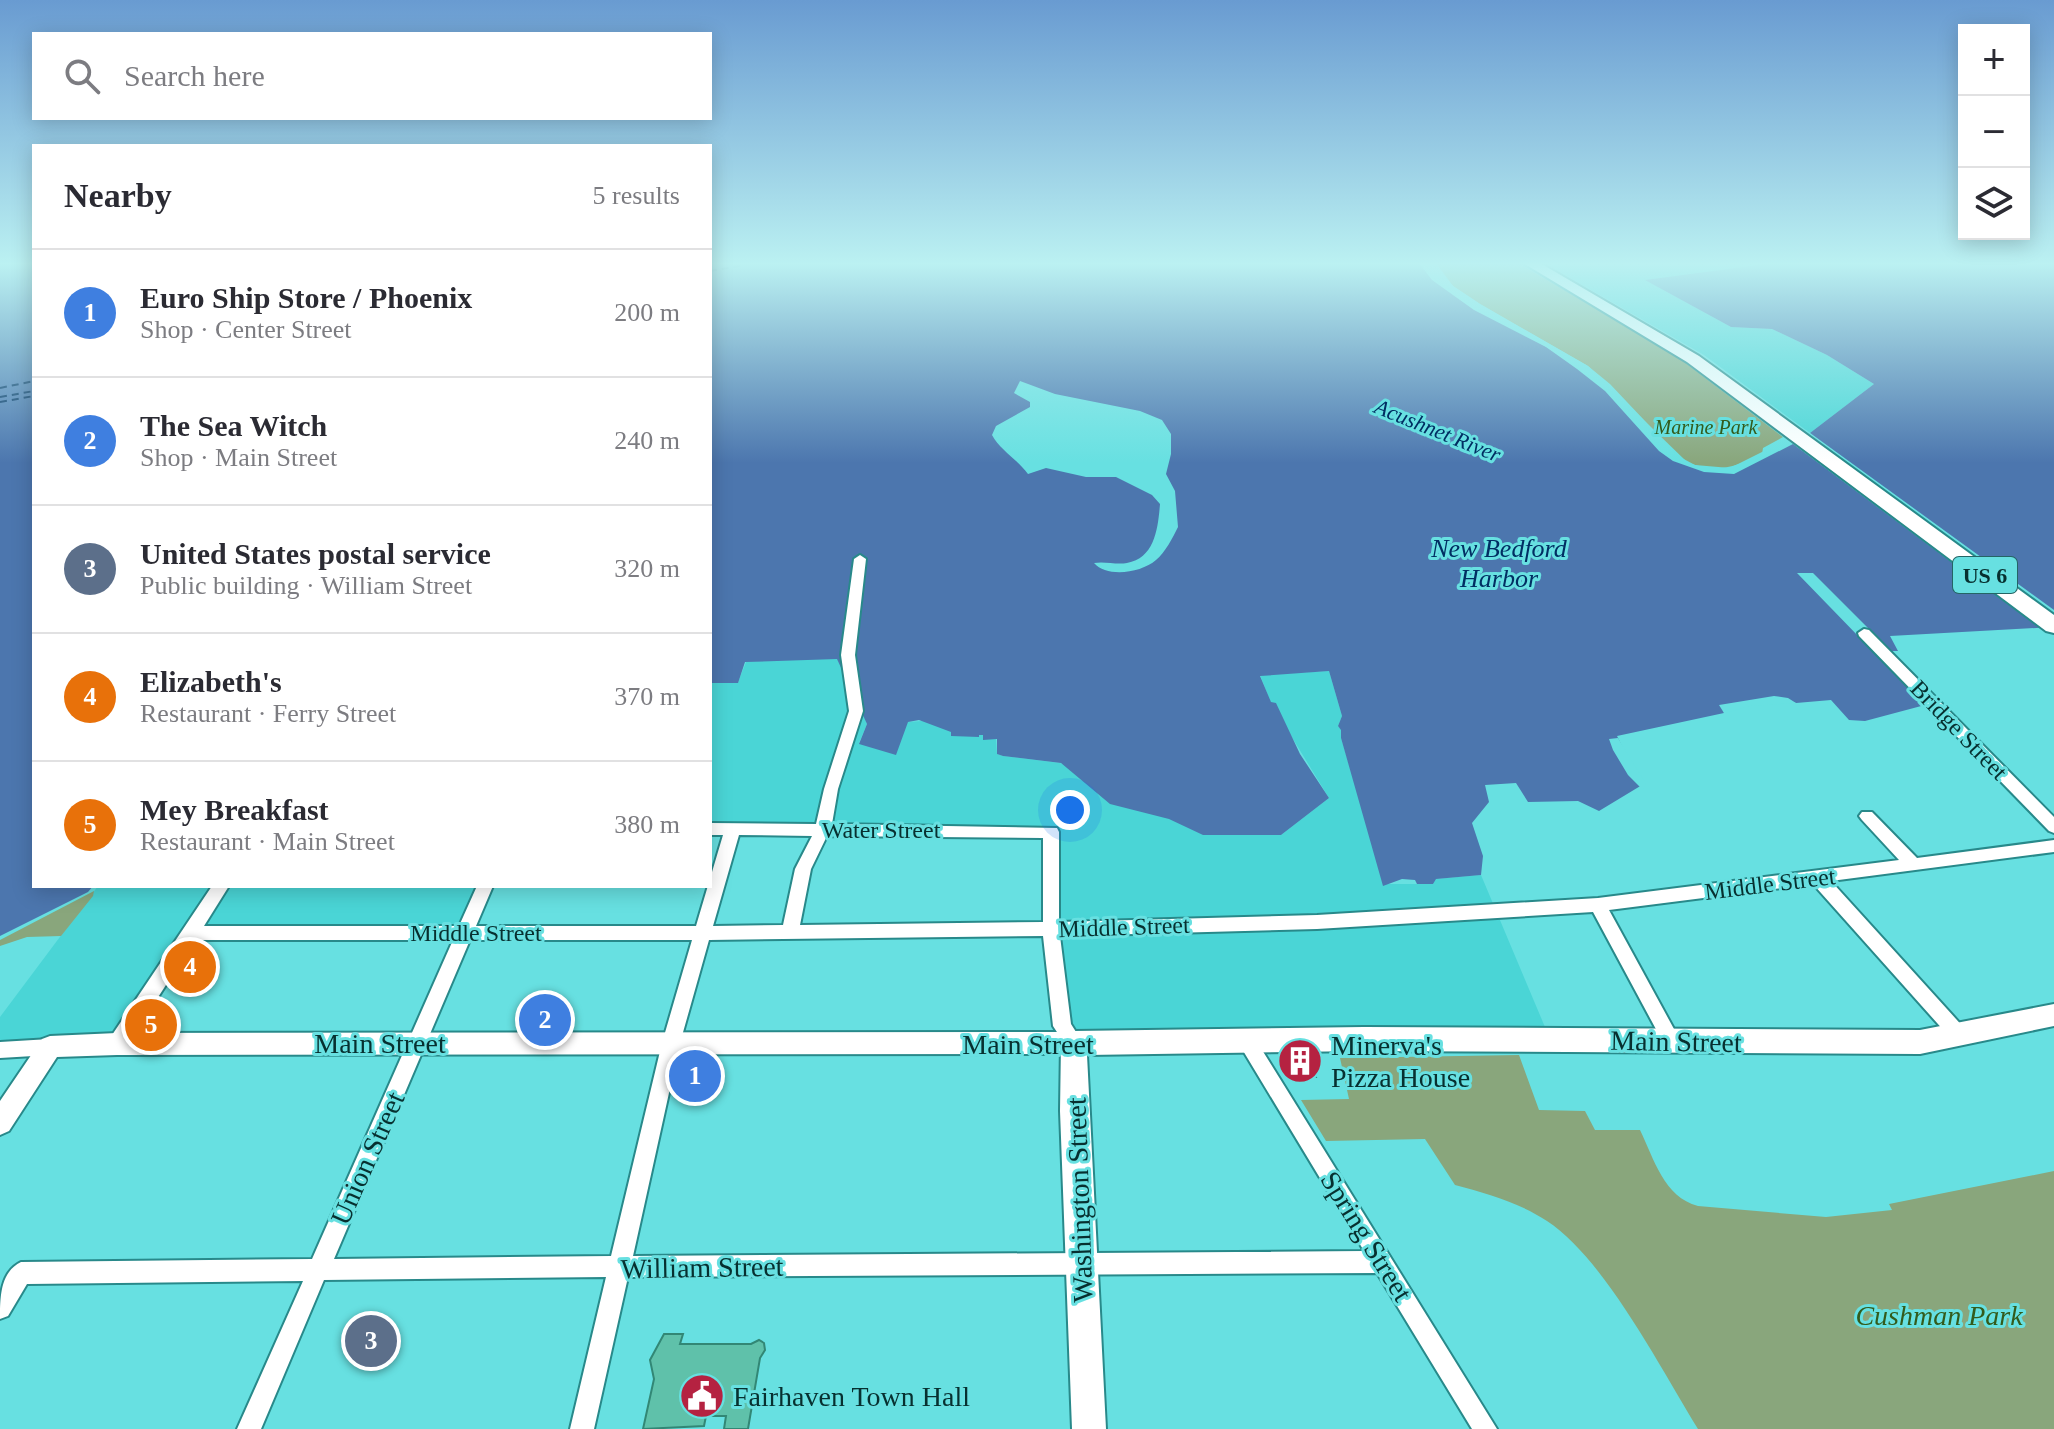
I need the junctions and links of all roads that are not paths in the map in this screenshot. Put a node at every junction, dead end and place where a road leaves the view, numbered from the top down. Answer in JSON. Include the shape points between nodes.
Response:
{"nodes":[{"id":1,"x":1644,"y":330,"type":"edge"},
{"id":2,"x":860,"y":559,"type":"dead end"},
{"id":3,"x":2054,"y":626,"type":"edge"},
{"id":4,"x":1864,"y":633,"type":"dead end"},
{"id":5,"x":1867,"y":816,"type":"dead end"},
{"id":6,"x":2054,"y":827,"type":"edge"},
{"id":7,"x":712,"y":829,"type":"edge"},
{"id":8,"x":733,"y":829,"type":"junction"},
{"id":9,"x":823,"y":829,"type":"junction"},
{"id":10,"x":1051,"y":832,"type":"joint"},
{"id":11,"x":2054,"y":846,"type":"edge"},
{"id":12,"x":1914,"y":865,"type":"junction"},
{"id":13,"x":1818,"y":878,"type":"junction"},
{"id":14,"x":220,"y":888,"type":"edge"},
{"id":15,"x":484,"y":888,"type":"edge"},
{"id":16,"x":1598,"y":905,"type":"junction"},
{"id":17,"x":1051,"y":929,"type":"junction"},
{"id":18,"x":790,"y":932,"type":"junction"},
{"id":19,"x":189,"y":933,"type":"junction"},
{"id":20,"x":465,"y":933,"type":"junction"},
{"id":21,"x":701,"y":933,"type":"junction"},
{"id":22,"x":2054,"y":1015,"type":"edge"},
{"id":23,"x":1960,"y":1036,"type":"junction"},
{"id":24,"x":1671,"y":1040,"type":"junction"},
{"id":25,"x":417,"y":1043,"type":"junction"},
{"id":26,"x":671,"y":1043,"type":"junction"},
{"id":27,"x":1074,"y":1043,"type":"junction"},
{"id":28,"x":1248,"y":1043,"type":"junction"},
{"id":29,"x":117,"y":1044,"type":"junction"},
{"id":30,"x":50,"y":1047,"type":"junction"},
{"id":31,"x":0,"y":1050,"type":"edge"},
{"id":32,"x":0,"y":1123,"type":"edge"},
{"id":33,"x":1383,"y":1262,"type":"junction"},
{"id":34,"x":1081,"y":1265,"type":"junction"},
{"id":35,"x":620,"y":1268,"type":"junction"},
{"id":36,"x":318,"y":1271,"type":"junction"},
{"id":37,"x":0,"y":1308,"type":"edge"},
{"id":38,"x":249,"y":1429,"type":"edge"},
{"id":39,"x":582,"y":1429,"type":"edge"},
{"id":40,"x":1089,"y":1429,"type":"edge"},
{"id":41,"x":1485,"y":1429,"type":"edge"}],
"edges":[{"from":1,"to":3,"type":"highway","number":"US 6","via":[[1786,427]]},
{"from":2,"to":9,"type":"street","via":[[848,654],[856,711]]},
{"from":4,"to":6,"type":"street","name":"Bridge Street"},
{"from":5,"to":12,"type":"street"},
{"from":7,"to":8,"type":"street","name":"Water Street"},
{"from":8,"to":9,"type":"street","name":"Water Street"},
{"from":8,"to":21,"type":"street"},
{"from":9,"to":10,"type":"street","name":"Water Street"},
{"from":9,"to":18,"type":"street","via":[[803,869]]},
{"from":10,"to":17,"type":"street","name":"Washington Street"},
{"from":11,"to":12,"type":"street","name":"Middle Street"},
{"from":12,"to":13,"type":"street","name":"Middle Street"},
{"from":13,"to":16,"type":"street","name":"Middle Street"},
{"from":13,"to":23,"type":"street"},
{"from":14,"to":19,"type":"street"},
{"from":15,"to":20,"type":"street","name":"Union Street"},
{"from":16,"to":17,"type":"street","name":"Middle Street","via":[[1317,922]]},
{"from":16,"to":24,"type":"street"},
{"from":17,"to":18,"type":"street","name":"Middle Street"},
{"from":17,"to":27,"type":"street","name":"Washington Street","via":[[1062,1026]]},
{"from":18,"to":21,"type":"street","name":"Middle Street"},
{"from":19,"to":20,"type":"street","name":"Middle Street"},
{"from":19,"to":29,"type":"street"},
{"from":20,"to":21,"type":"street","name":"Middle Street"},
{"from":20,"to":25,"type":"street","name":"Union Street"},
{"from":21,"to":26,"type":"street"},
{"from":22,"to":23,"type":"main road","name":"Main Street"},
{"from":23,"to":24,"type":"main road","name":"Main Street","via":[[1920,1042]]},
{"from":24,"to":28,"type":"main road","name":"Main Street"},
{"from":25,"to":26,"type":"street","name":"Main Street"},
{"from":25,"to":29,"type":"street","name":"Main Street"},
{"from":25,"to":36,"type":"street","name":"Union Street"},
{"from":26,"to":27,"type":"street","name":"Main Street"},
{"from":26,"to":35,"type":"street"},
{"from":27,"to":28,"type":"main road","name":"Main Street"},
{"from":27,"to":34,"type":"main road","name":"Washington Street"},
{"from":28,"to":33,"type":"street","name":"Spring Street"},
{"from":29,"to":30,"type":"street","name":"Main Street"},
{"from":30,"to":31,"type":"street","name":"Main Street"},
{"from":30,"to":32,"type":"street"},
{"from":33,"to":34,"type":"street","name":"William Street"},
{"from":33,"to":41,"type":"street","name":"Spring Street"},
{"from":34,"to":35,"type":"street","name":"William Street"},
{"from":34,"to":40,"type":"main road","name":"Washington Street"},
{"from":35,"to":36,"type":"street","name":"William Street"},
{"from":35,"to":39,"type":"street"},
{"from":36,"to":37,"type":"street","name":"William Street","via":[[21,1273]]},
{"from":36,"to":38,"type":"street","name":"Union Street"}]}
